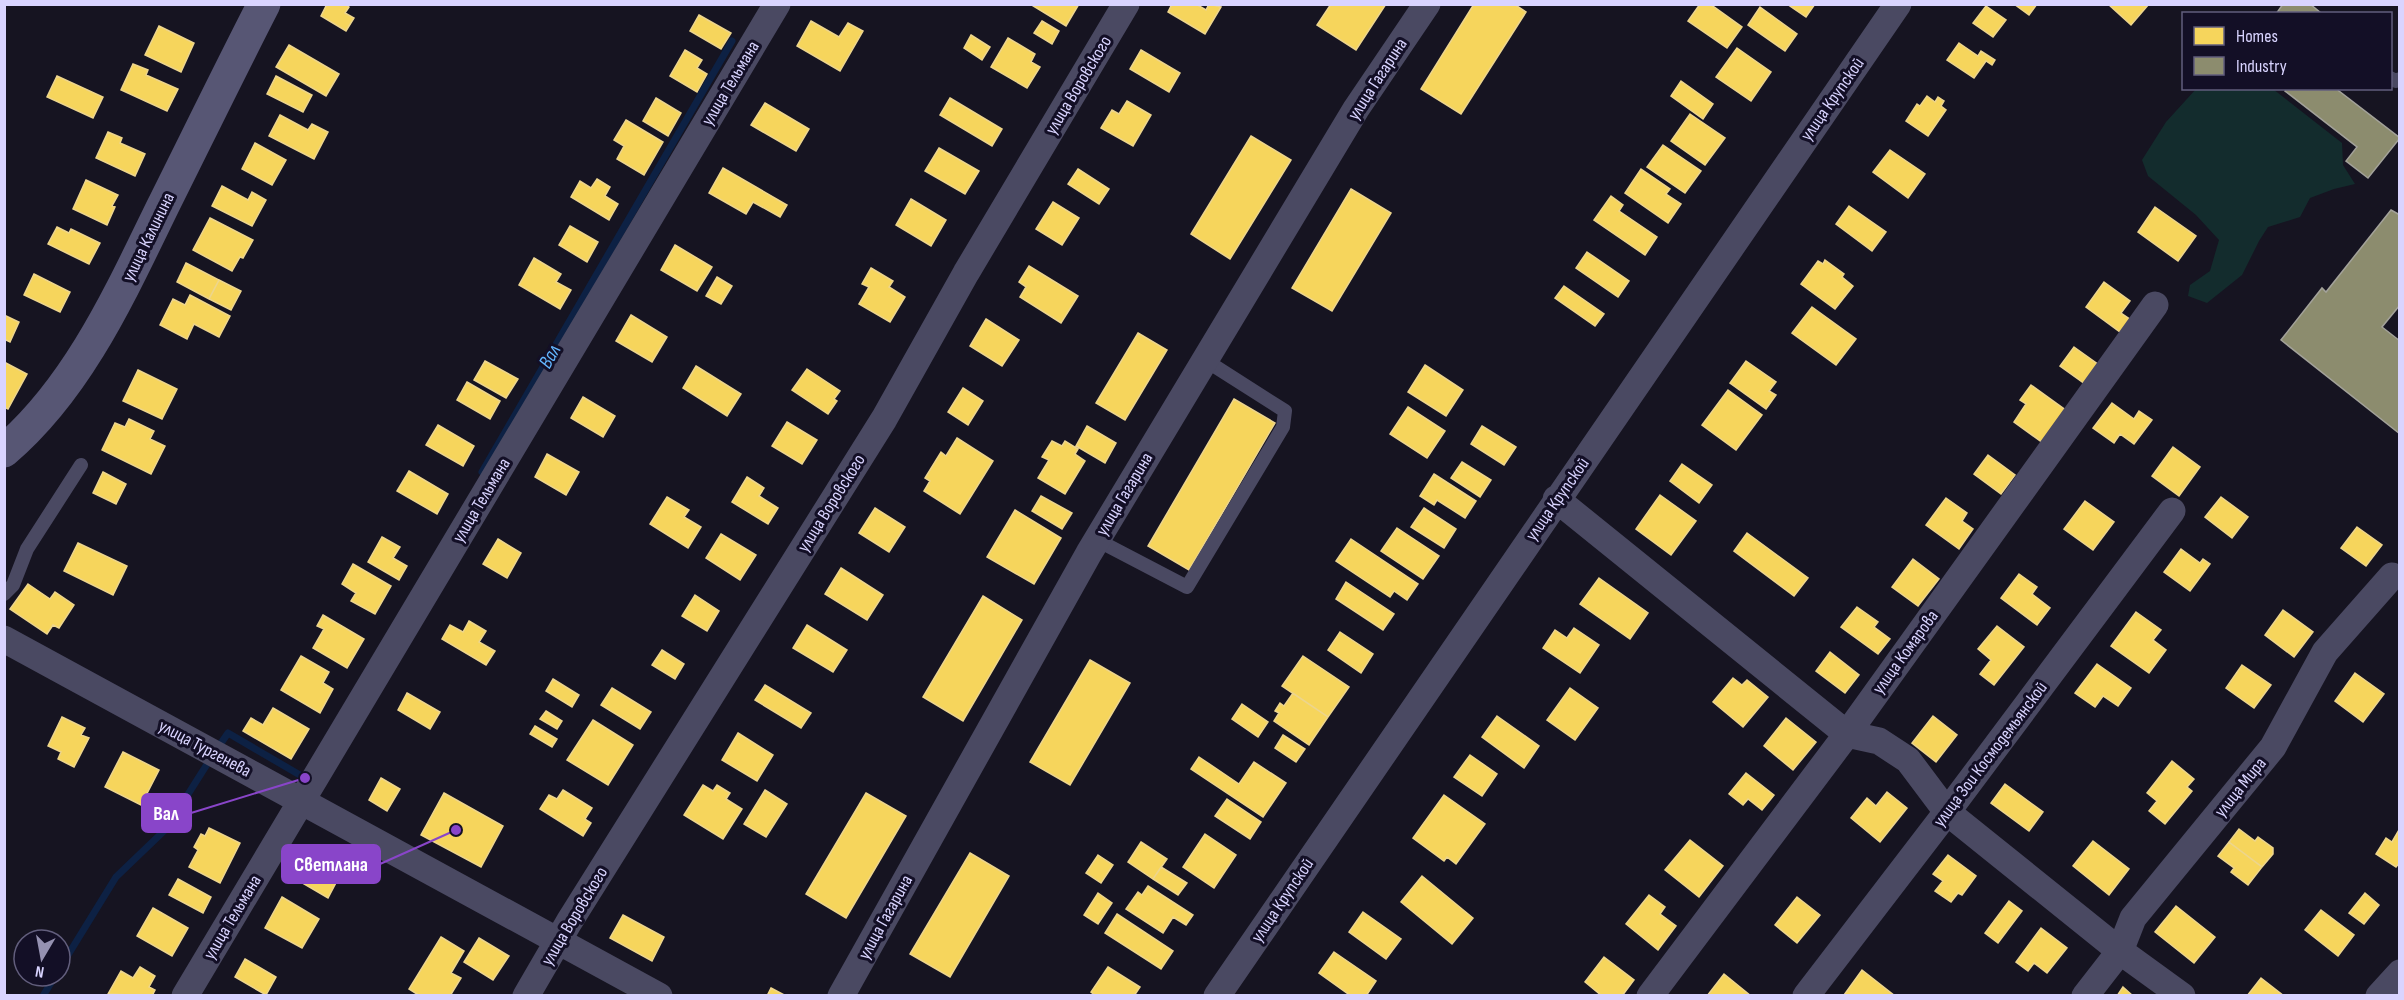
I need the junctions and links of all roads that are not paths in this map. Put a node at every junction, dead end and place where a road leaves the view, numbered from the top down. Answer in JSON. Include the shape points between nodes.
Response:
{"nodes":[{"id":1,"x":264,"y":4,"type":"edge"},
{"id":2,"x":777,"y":4,"type":"edge"},
{"id":3,"x":1126,"y":4,"type":"edge"},
{"id":4,"x":1427,"y":4,"type":"edge"},
{"id":5,"x":1898,"y":4,"type":"edge"},
{"id":6,"x":2155,"y":305,"type":"dead end"},
{"id":7,"x":1206,"y":360,"type":"junction"},
{"id":8,"x":10,"y":439,"type":"edge"},
{"id":9,"x":81,"y":465,"type":"dead end"},
{"id":10,"x":1556,"y":500,"type":"junction"},
{"id":11,"x":2172,"y":511,"type":"dead end"},
{"id":12,"x":1097,"y":540,"type":"junction"},
{"id":13,"x":2392,"y":576,"type":"dead end"},
{"id":14,"x":4,"y":594,"type":"edge"},
{"id":15,"x":4,"y":639,"type":"edge"},
{"id":16,"x":1846,"y":734,"type":"junction"},
{"id":17,"x":302,"y":800,"type":"junction"},
{"id":18,"x":1947,"y":812,"type":"junction"},
{"id":19,"x":560,"y":940,"type":"junction"},
{"id":20,"x":2120,"y":951,"type":"junction"},
{"id":21,"x":2400,"y":973,"type":"edge"},
{"id":22,"x":185,"y":996,"type":"edge"},
{"id":23,"x":526,"y":996,"type":"edge"},
{"id":24,"x":659,"y":996,"type":"edge"},
{"id":25,"x":841,"y":996,"type":"edge"},
{"id":26,"x":1217,"y":996,"type":"edge"},
{"id":27,"x":1650,"y":996,"type":"edge"},
{"id":28,"x":1806,"y":996,"type":"edge"},
{"id":29,"x":2085,"y":996,"type":"edge"},
{"id":30,"x":2182,"y":996,"type":"edge"},
{"id":31,"x":2379,"y":996,"type":"edge"}],
"edges":[{"from":1,"to":8,"type":"street","name":"улица Калинина","via":[[113,308],[64,385]]},
{"from":2,"to":17,"type":"street","name":"улица Тельмана"},
{"from":3,"to":19,"type":"street","name":"улица Воровского","via":[[884,419]]},
{"from":4,"to":7,"type":"street","name":"улица Гагарина","via":[[1356,109]]},
{"from":5,"to":10,"type":"street","name":"улица Крупской"},
{"from":6,"to":16,"type":"street","name":"улица Комарова"},
{"from":7,"to":12,"type":"street","name":"улица Гагарина"},
{"from":7,"to":12,"type":"lane","via":[[1285,411],[1283,427],[1187,587]]},
{"from":9,"to":14,"type":"lane","via":[[27,549],[13,585]]},
{"from":10,"to":16,"type":"street"},
{"from":10,"to":26,"type":"street","name":"улица Крупской"},
{"from":11,"to":18,"type":"street","name":"улица Зои Космодемьянской"},
{"from":12,"to":25,"type":"street","name":"улица Гагарина"},
{"from":13,"to":20,"type":"street","name":"улица Мира","via":[[2325,652],[2273,747],[2133,918]]},
{"from":15,"to":17,"type":"street","name":"улица Тургенева"},
{"from":16,"to":18,"type":"street","via":[[1879,741],[1908,760]]},
{"from":16,"to":27,"type":"street","name":"улица Комарова"},
{"from":17,"to":19,"type":"street","name":"улица Тургенева"},
{"from":17,"to":22,"type":"street","name":"улица Тельмана"},
{"from":18,"to":20,"type":"street"},
{"from":18,"to":28,"type":"street","name":"улица Зои Космодемьянской"},
{"from":19,"to":23,"type":"street","name":"улица Воровского"},
{"from":19,"to":24,"type":"street","name":"улица Тургенева"},
{"from":20,"to":29,"type":"street","name":"улица Мира"},
{"from":20,"to":30,"type":"street"},
{"from":21,"to":31,"type":"street"}]}
